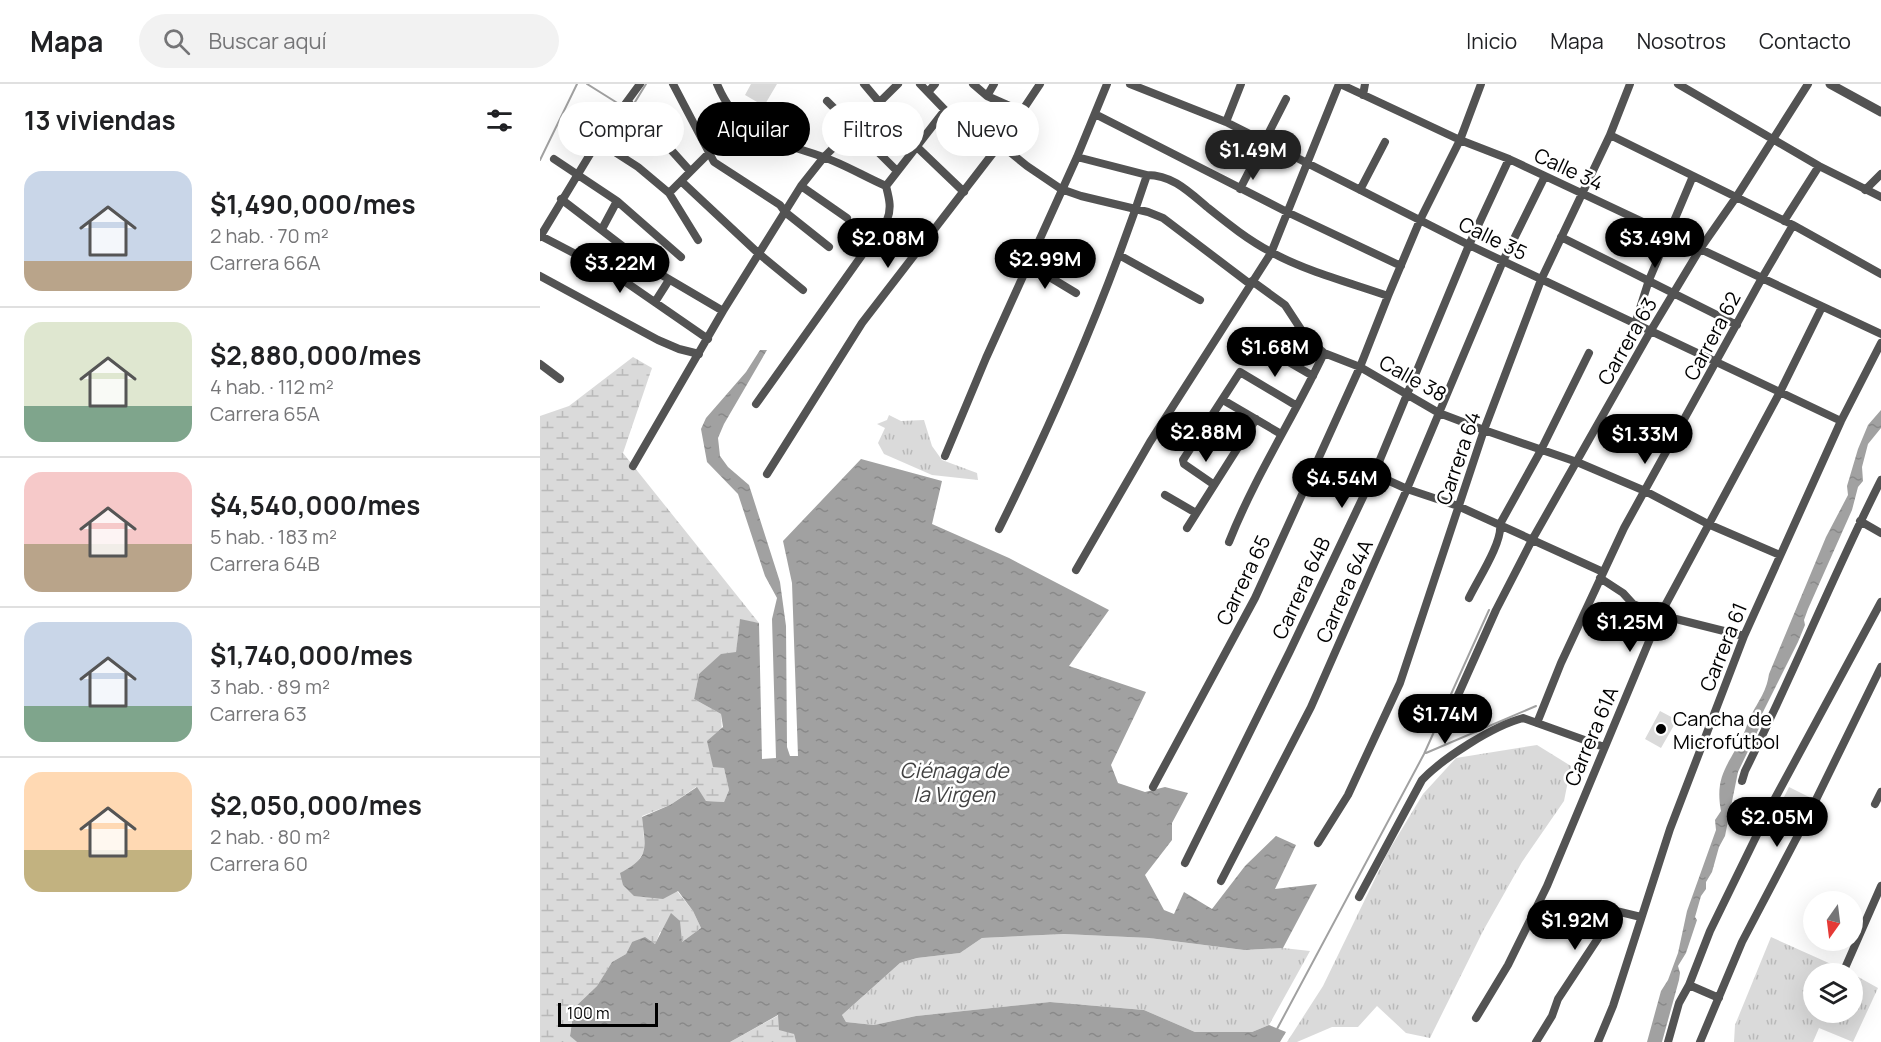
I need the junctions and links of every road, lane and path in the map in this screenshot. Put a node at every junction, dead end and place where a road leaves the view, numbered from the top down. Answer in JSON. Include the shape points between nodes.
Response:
{"nodes":[{"id":1,"x":640,"y":84,"type":"edge"},
{"id":2,"x":673,"y":84,"type":"edge"},
{"id":3,"x":717,"y":84,"type":"edge"},
{"id":4,"x":864,"y":84,"type":"edge"},
{"id":5,"x":898,"y":84,"type":"edge"},
{"id":6,"x":920,"y":84,"type":"edge"},
{"id":7,"x":935,"y":84,"type":"edge"},
{"id":8,"x":973,"y":84,"type":"edge"},
{"id":9,"x":994,"y":84,"type":"edge"},
{"id":10,"x":1040,"y":84,"type":"edge"},
{"id":11,"x":1107,"y":84,"type":"edge"},
{"id":12,"x":1130,"y":84,"type":"edge"},
{"id":13,"x":1241,"y":84,"type":"edge"},
{"id":14,"x":1339,"y":84,"type":"edge"},
{"id":15,"x":1365,"y":84,"type":"edge"},
{"id":16,"x":1481,"y":84,"type":"edge"},
{"id":17,"x":1630,"y":84,"type":"edge"},
{"id":18,"x":1678,"y":84,"type":"edge"},
{"id":19,"x":1808,"y":84,"type":"edge"},
{"id":20,"x":1830,"y":84,"type":"edge"},
{"id":21,"x":928,"y":92,"type":"junction"},
{"id":22,"x":1363,"y":95,"type":"junction"},
{"id":23,"x":987,"y":96,"type":"junction"},
{"id":24,"x":1286,"y":99,"type":"dead end"},
{"id":25,"x":880,"y":101,"type":"joint"},
{"id":26,"x":628,"y":102,"type":"edge"},
{"id":27,"x":726,"y":102,"type":"edge"},
{"id":28,"x":937,"y":102,"type":"edge"},
{"id":29,"x":1001,"y":102,"type":"edge"},
{"id":30,"x":1027,"y":102,"type":"edge"},
{"id":31,"x":1881,"y":112,"type":"edge"},
{"id":32,"x":1095,"y":114,"type":"junction"},
{"id":33,"x":936,"y":122,"type":"edge"},
{"id":34,"x":1226,"y":123,"type":"junction"},
{"id":35,"x":696,"y":126,"type":"edge"},
{"id":36,"x":1610,"y":135,"type":"junction"},
{"id":37,"x":924,"y":138,"type":"edge"},
{"id":38,"x":1772,"y":139,"type":"junction"},
{"id":39,"x":1460,"y":140,"type":"junction"},
{"id":40,"x":1265,"y":141,"type":"junction"},
{"id":41,"x":1384,"y":142,"type":"dead end"},
{"id":42,"x":810,"y":152,"type":"edge"},
{"id":43,"x":924,"y":154,"type":"edge"},
{"id":44,"x":588,"y":156,"type":"edge"},
{"id":45,"x":621,"y":156,"type":"edge"},
{"id":46,"x":677,"y":156,"type":"edge"},
{"id":47,"x":706,"y":156,"type":"edge"},
{"id":48,"x":712,"y":156,"type":"edge"},
{"id":49,"x":883,"y":156,"type":"edge"},
{"id":50,"x":910,"y":156,"type":"edge"},
{"id":51,"x":991,"y":156,"type":"edge"},
{"id":52,"x":1015,"y":156,"type":"edge"},
{"id":53,"x":824,"y":157,"type":"junction"},
{"id":54,"x":1077,"y":157,"type":"junction"},
{"id":55,"x":554,"y":159,"type":"dead end"},
{"id":56,"x":1509,"y":159,"type":"junction"},
{"id":57,"x":1306,"y":162,"type":"junction"},
{"id":58,"x":1819,"y":166,"type":"junction"},
{"id":59,"x":690,"y":171,"type":"junction"},
{"id":60,"x":897,"y":171,"type":"junction"},
{"id":61,"x":577,"y":174,"type":"junction"},
{"id":62,"x":1881,"y":174,"type":"edge"},
{"id":63,"x":1147,"y":176,"type":"junction"},
{"id":64,"x":1545,"y":176,"type":"junction"},
{"id":65,"x":1693,"y":176,"type":"junction"},
{"id":66,"x":681,"y":181,"type":"junction"},
{"id":67,"x":801,"y":186,"type":"junction"},
{"id":68,"x":886,"y":186,"type":"junction"},
{"id":69,"x":1061,"y":189,"type":"junction"},
{"id":70,"x":1240,"y":189,"type":"junction"},
{"id":71,"x":1360,"y":190,"type":"junction"},
{"id":72,"x":1865,"y":190,"type":"junction"},
{"id":73,"x":964,"y":192,"type":"junction"},
{"id":74,"x":669,"y":193,"type":"junction"},
{"id":75,"x":1583,"y":193,"type":"junction"},
{"id":76,"x":1737,"y":196,"type":"junction"},
{"id":77,"x":1881,"y":197,"type":"edge"},
{"id":78,"x":561,"y":199,"type":"junction"},
{"id":79,"x":617,"y":201,"type":"junction"},
{"id":80,"x":1136,"y":209,"type":"junction"},
{"id":81,"x":785,"y":212,"type":"junction"},
{"id":82,"x":1287,"y":212,"type":"junction"},
{"id":83,"x":847,"y":218,"type":"dead end"},
{"id":84,"x":1420,"y":220,"type":"junction"},
{"id":85,"x":1784,"y":221,"type":"junction"},
{"id":86,"x":1793,"y":225,"type":"junction"},
{"id":87,"x":602,"y":229,"type":"junction"},
{"id":88,"x":1668,"y":233,"type":"junction"},
{"id":89,"x":540,"y":236,"type":"edge"},
{"id":90,"x":1561,"y":237,"type":"junction"},
{"id":91,"x":698,"y":240,"type":"dead end"},
{"id":92,"x":1469,"y":245,"type":"junction"},
{"id":93,"x":828,"y":247,"type":"dead end"},
{"id":94,"x":1700,"y":249,"type":"junction"},
{"id":95,"x":758,"y":253,"type":"junction"},
{"id":96,"x":1271,"y":253,"type":"junction"},
{"id":97,"x":1119,"y":255,"type":"junction"},
{"id":98,"x":681,"y":257,"type":"dead end"},
{"id":99,"x":1503,"y":261,"type":"junction"},
{"id":100,"x":1028,"y":264,"type":"junction"},
{"id":101,"x":1401,"y":266,"type":"junction"},
{"id":102,"x":1881,"y":274,"type":"edge"},
{"id":103,"x":540,"y":276,"type":"edge"},
{"id":104,"x":1762,"y":278,"type":"junction"},
{"id":105,"x":669,"y":280,"type":"junction"},
{"id":106,"x":1541,"y":280,"type":"junction"},
{"id":107,"x":1649,"y":280,"type":"junction"},
{"id":108,"x":1251,"y":283,"type":"junction"},
{"id":109,"x":803,"y":290,"type":"dead end"},
{"id":110,"x":1076,"y":293,"type":"dead end"},
{"id":111,"x":1674,"y":293,"type":"junction"},
{"id":112,"x":1388,"y":296,"type":"junction"},
{"id":113,"x":1200,"y":300,"type":"dead end"},
{"id":114,"x":655,"y":302,"type":"junction"},
{"id":115,"x":1822,"y":307,"type":"junction"},
{"id":116,"x":723,"y":311,"type":"junction"},
{"id":117,"x":1635,"y":324,"type":"junction"},
{"id":118,"x":1737,"y":325,"type":"junction"},
{"id":119,"x":1650,"y":332,"type":"junction"},
{"id":120,"x":1881,"y":334,"type":"edge"},
{"id":121,"x":708,"y":339,"type":"junction"},
{"id":122,"x":1881,"y":343,"type":"edge"},
{"id":123,"x":1261,"y":345,"type":"dead end"},
{"id":124,"x":1324,"y":353,"type":"junction"},
{"id":125,"x":1589,"y":353,"type":"dead end"},
{"id":126,"x":699,"y":354,"type":"junction"},
{"id":127,"x":1717,"y":362,"type":"junction"},
{"id":128,"x":540,"y":364,"type":"edge"},
{"id":129,"x":1360,"y":367,"type":"junction"},
{"id":130,"x":1313,"y":376,"type":"junction"},
{"id":131,"x":560,"y":380,"type":"dead end"},
{"id":132,"x":1780,"y":392,"type":"junction"},
{"id":133,"x":1407,"y":393,"type":"junction"},
{"id":134,"x":1223,"y":400,"type":"junction"},
{"id":135,"x":756,"y":404,"type":"dead end"},
{"id":136,"x":1297,"y":406,"type":"junction"},
{"id":137,"x":1439,"y":412,"type":"junction"},
{"id":138,"x":1256,"y":419,"type":"junction"},
{"id":139,"x":1841,"y":421,"type":"junction"},
{"id":140,"x":1484,"y":430,"type":"junction"},
{"id":141,"x":1281,"y":434,"type":"junction"},
{"id":142,"x":1541,"y":449,"type":"junction"},
{"id":143,"x":945,"y":456,"type":"dead end"},
{"id":144,"x":1577,"y":462,"type":"junction"},
{"id":145,"x":633,"y":466,"type":"dead end"},
{"id":146,"x":767,"y":474,"type":"dead end"},
{"id":147,"x":1374,"y":474,"type":"junction"},
{"id":148,"x":1881,"y":480,"type":"edge"},
{"id":149,"x":1214,"y":484,"type":"junction"},
{"id":150,"x":1407,"y":489,"type":"junction"},
{"id":151,"x":1646,"y":491,"type":"junction"},
{"id":152,"x":1164,"y":495,"type":"dead end"},
{"id":153,"x":1458,"y":506,"type":"junction"},
{"id":154,"x":1196,"y":513,"type":"junction"},
{"id":155,"x":1860,"y":521,"type":"junction"},
{"id":156,"x":1500,"y":524,"type":"junction"},
{"id":157,"x":1708,"y":524,"type":"junction"},
{"id":158,"x":1187,"y":528,"type":"dead end"},
{"id":159,"x":999,"y":529,"type":"dead end"},
{"id":160,"x":1881,"y":533,"type":"edge"},
{"id":161,"x":1532,"y":540,"type":"junction"},
{"id":162,"x":1229,"y":542,"type":"dead end"},
{"id":163,"x":1780,"y":555,"type":"junction"},
{"id":164,"x":1076,"y":570,"type":"dead end"},
{"id":165,"x":1601,"y":575,"type":"junction"},
{"id":166,"x":1469,"y":598,"type":"dead end"},
{"id":167,"x":1881,"y":602,"type":"edge"},
{"id":168,"x":1660,"y":615,"type":"junction"},
{"id":169,"x":1744,"y":636,"type":"junction"},
{"id":170,"x":1881,"y":667,"type":"edge"},
{"id":171,"x":1879,"y":676,"type":"edge"},
{"id":172,"x":1446,"y":722,"type":"dead end"},
{"id":173,"x":1537,"y":723,"type":"junction"},
{"id":174,"x":1604,"y":747,"type":"junction"},
{"id":175,"x":1742,"y":781,"type":"dead end"},
{"id":176,"x":1153,"y":787,"type":"dead end"},
{"id":177,"x":1881,"y":792,"type":"edge"},
{"id":178,"x":1773,"y":802,"type":"junction"},
{"id":179,"x":1875,"y":804,"type":"dead end"},
{"id":180,"x":1806,"y":819,"type":"junction"},
{"id":181,"x":1318,"y":843,"type":"dead end"},
{"id":182,"x":1185,"y":863,"type":"dead end"},
{"id":183,"x":1221,"y":881,"type":"dead end"},
{"id":184,"x":1881,"y":886,"type":"edge"},
{"id":185,"x":1359,"y":897,"type":"dead end"},
{"id":186,"x":1641,"y":917,"type":"junction"},
{"id":187,"x":1847,"y":963,"type":"edge"},
{"id":188,"x":1689,"y":985,"type":"junction"},
{"id":189,"x":1719,"y":998,"type":"junction"},
{"id":190,"x":1476,"y":1018,"type":"dead end"},
{"id":191,"x":1536,"y":1042,"type":"edge"},
{"id":192,"x":1598,"y":1042,"type":"edge"},
{"id":193,"x":1668,"y":1042,"type":"edge"},
{"id":194,"x":1700,"y":1042,"type":"edge"}],
"edges":[{"from":1,"to":26,"type":"street"},
{"from":2,"to":35,"type":"street"},
{"from":3,"to":27,"type":"street"},
{"from":4,"to":25,"type":"street"},
{"from":5,"to":25,"type":"street"},
{"from":6,"to":21,"type":"street","name":"Calle 38"},
{"from":7,"to":21,"type":"street"},
{"from":8,"to":23,"type":"street"},
{"from":9,"to":23,"type":"street"},
{"from":10,"to":30,"type":"street"},
{"from":11,"to":32,"type":"street"},
{"from":12,"to":34,"type":"street","name":"Calle 35"},
{"from":13,"to":34,"type":"street"},
{"from":14,"to":22,"type":"street","name":"Calle 34"},
{"from":14,"to":57,"type":"street"},
{"from":15,"to":22,"type":"street"},
{"from":16,"to":39,"type":"street","name":"Carrera 65"},
{"from":17,"to":36,"type":"street","name":"Carrera 64"},
{"from":18,"to":38,"type":"street"},
{"from":19,"to":38,"type":"street","name":"Carrera 63"},
{"from":20,"to":31,"type":"street"},
{"from":21,"to":28,"type":"street","name":"Calle 38"},
{"from":22,"to":39,"type":"street","name":"Calle 34"},
{"from":23,"to":29,"type":"street"},
{"from":24,"to":40,"type":"street"},
{"from":32,"to":54,"type":"street"},
{"from":32,"to":70,"type":"street"},
{"from":33,"to":37,"type":"street"},
{"from":34,"to":40,"type":"street","name":"Calle 35"},
{"from":36,"to":65,"type":"street"},
{"from":36,"to":75,"type":"street","name":"Carrera 64"},
{"from":38,"to":58,"type":"street"},
{"from":38,"to":76,"type":"street","name":"Carrera 63"},
{"from":39,"to":56,"type":"street","name":"Calle 34"},
{"from":39,"to":84,"type":"street","name":"Carrera 65"},
{"from":40,"to":57,"type":"street","name":"Calle 35"},
{"from":40,"to":70,"type":"street"},
{"from":41,"to":71,"type":"street"},
{"from":42,"to":53,"type":"street"},
{"from":43,"to":73,"type":"street"},
{"from":44,"to":61,"type":"street"},
{"from":45,"to":74,"type":"street"},
{"from":46,"to":59,"type":"street"},
{"from":47,"to":59,"type":"street"},
{"from":48,"to":81,"type":"street","via":[[723,169]]},
{"from":49,"to":60,"type":"street"},
{"from":50,"to":60,"type":"street"},
{"from":51,"to":73,"type":"street"},
{"from":52,"to":69,"type":"street","name":"Calle 38"},
{"from":53,"to":67,"type":"street"},
{"from":53,"to":68,"type":"street"},
{"from":54,"to":63,"type":"street"},
{"from":54,"to":69,"type":"street"},
{"from":55,"to":61,"type":"street"},
{"from":56,"to":64,"type":"street","name":"Calle 34"},
{"from":56,"to":92,"type":"street","name":"Carrera 64B"},
{"from":57,"to":71,"type":"street","name":"Calle 35"},
{"from":57,"to":82,"type":"street"},
{"from":58,"to":72,"type":"street"},
{"from":58,"to":85,"type":"street"},
{"from":59,"to":66,"type":"street"},
{"from":60,"to":68,"type":"street"},
{"from":61,"to":78,"type":"street"},
{"from":61,"to":79,"type":"street"},
{"from":62,"to":72,"type":"street"},
{"from":63,"to":80,"type":"street"},
{"from":63,"to":96,"type":"street","via":[[1159,175],[1175,182]]},
{"from":64,"to":75,"type":"street","name":"Calle 34"},
{"from":64,"to":99,"type":"street","name":"Carrera 64A"},
{"from":65,"to":76,"type":"street"},
{"from":65,"to":88,"type":"street"},
{"from":66,"to":74,"type":"street"},
{"from":66,"to":95,"type":"street"},
{"from":67,"to":81,"type":"street"},
{"from":67,"to":83,"type":"street"},
{"from":68,"to":135,"type":"street","via":[[890,214]]},
{"from":69,"to":80,"type":"street","name":"Calle 38"},
{"from":69,"to":100,"type":"street"},
{"from":70,"to":82,"type":"street"},
{"from":71,"to":84,"type":"street","name":"Calle 35"},
{"from":72,"to":77,"type":"street"},
{"from":73,"to":146,"type":"street","via":[[862,323]]},
{"from":74,"to":91,"type":"street"},
{"from":75,"to":88,"type":"street","name":"Calle 34"},
{"from":75,"to":90,"type":"street","name":"Carrera 64"},
{"from":76,"to":85,"type":"street"},
{"from":76,"to":94,"type":"street","name":"Carrera 63"},
{"from":78,"to":87,"type":"street"},
{"from":78,"to":89,"type":"street"},
{"from":79,"to":87,"type":"street"},
{"from":79,"to":98,"type":"street"},
{"from":80,"to":97,"type":"street"},
{"from":80,"to":108,"type":"street","name":"Calle 38","via":[[1163,218]]},
{"from":81,"to":93,"type":"street"},
{"from":81,"to":95,"type":"street"},
{"from":82,"to":96,"type":"street"},
{"from":82,"to":101,"type":"street"},
{"from":84,"to":92,"type":"street","name":"Calle 35"},
{"from":84,"to":101,"type":"street","name":"Carrera 65"},
{"from":85,"to":86,"type":"street"},
{"from":86,"to":102,"type":"street"},
{"from":86,"to":104,"type":"street","name":"Carrera 62"},
{"from":87,"to":105,"type":"street"},
{"from":88,"to":94,"type":"street","name":"Calle 34"},
{"from":88,"to":107,"type":"street"},
{"from":89,"to":114,"type":"street","via":[[614,274]]},
{"from":90,"to":106,"type":"street","name":"Carrera 64"},
{"from":90,"to":107,"type":"street"},
{"from":92,"to":99,"type":"street","name":"Calle 35"},
{"from":92,"to":133,"type":"street","name":"Carrera 64B"},
{"from":94,"to":104,"type":"street","name":"Calle 34"},
{"from":94,"to":111,"type":"street","name":"Carrera 63"},
{"from":95,"to":109,"type":"street"},
{"from":95,"to":116,"type":"street"},
{"from":96,"to":108,"type":"street"},
{"from":96,"to":112,"type":"street"},
{"from":97,"to":113,"type":"street"},
{"from":97,"to":159,"type":"street","via":[[1042,442]]},
{"from":99,"to":106,"type":"street","name":"Calle 35"},
{"from":99,"to":137,"type":"street","name":"Carrera 64A"},
{"from":100,"to":110,"type":"street"},
{"from":100,"to":143,"type":"street"},
{"from":101,"to":112,"type":"street","name":"Carrera 65"},
{"from":103,"to":126,"type":"street","via":[[658,340]]},
{"from":104,"to":115,"type":"street","name":"Calle 34"},
{"from":104,"to":118,"type":"street","name":"Carrera 62"},
{"from":105,"to":114,"type":"street"},
{"from":105,"to":116,"type":"street"},
{"from":106,"to":117,"type":"street","name":"Calle 35"},
{"from":106,"to":140,"type":"street","name":"Carrera 64"},
{"from":107,"to":111,"type":"street"},
{"from":107,"to":117,"type":"street"},
{"from":108,"to":124,"type":"street","name":"Calle 38","via":[[1285,304],[1306,337]]},
{"from":108,"to":164,"type":"street","via":[[1150,442]]},
{"from":111,"to":118,"type":"street"},
{"from":111,"to":119,"type":"street","name":"Carrera 63"},
{"from":112,"to":129,"type":"street","name":"Carrera 65"},
{"from":114,"to":121,"type":"street"},
{"from":115,"to":120,"type":"street","name":"Calle 34"},
{"from":115,"to":132,"type":"street","name":"Carrera 61A"},
{"from":116,"to":121,"type":"street"},
{"from":117,"to":119,"type":"street","name":"Calle 35"},
{"from":118,"to":127,"type":"street","name":"Carrera 62"},
{"from":119,"to":127,"type":"street","name":"Calle 35"},
{"from":119,"to":144,"type":"street","name":"Carrera 63"},
{"from":121,"to":126,"type":"street"},
{"from":122,"to":139,"type":"street","name":"Carrera 61"},
{"from":123,"to":130,"type":"street"},
{"from":124,"to":129,"type":"street","name":"Calle 38"},
{"from":124,"to":130,"type":"street"},
{"from":125,"to":142,"type":"street"},
{"from":126,"to":145,"type":"street"},
{"from":127,"to":132,"type":"street","name":"Calle 35"},
{"from":127,"to":151,"type":"street","name":"Carrera 62"},
{"from":128,"to":131,"type":"street"},
{"from":129,"to":133,"type":"street","name":"Calle 38"},
{"from":129,"to":176,"type":"street","name":"Carrera 65","via":[[1255,598]]},
{"from":130,"to":136,"type":"street"},
{"from":132,"to":139,"type":"street","name":"Calle 35"},
{"from":132,"to":157,"type":"street","name":"Carrera 61A"},
{"from":133,"to":137,"type":"street","name":"Calle 38"},
{"from":133,"to":147,"type":"street","name":"Carrera 64B"},
{"from":134,"to":136,"type":"street","via":[[1240,372]]},
{"from":134,"to":138,"type":"street"},
{"from":134,"to":149,"type":"street","via":[[1183,460]]},
{"from":136,"to":141,"type":"street"},
{"from":137,"to":140,"type":"street","name":"Calle 38"},
{"from":137,"to":150,"type":"street","name":"Carrera 64A"},
{"from":138,"to":141,"type":"street"},
{"from":138,"to":149,"type":"street"},
{"from":139,"to":163,"type":"street","name":"Carrera 61"},
{"from":140,"to":142,"type":"street","name":"Calle 38"},
{"from":140,"to":153,"type":"street","name":"Carrera 64"},
{"from":141,"to":162,"type":"street"},
{"from":142,"to":144,"type":"street","name":"Calle 38"},
{"from":142,"to":156,"type":"street"},
{"from":144,"to":151,"type":"street","name":"Calle 38"},
{"from":144,"to":161,"type":"street","name":"Carrera 63"},
{"from":147,"to":150,"type":"street"},
{"from":147,"to":182,"type":"street","name":"Carrera 64B"},
{"from":148,"to":155,"type":"street"},
{"from":149,"to":154,"type":"street"},
{"from":150,"to":153,"type":"street"},
{"from":150,"to":183,"type":"street","name":"Carrera 64A","via":[[1311,707]]},
{"from":151,"to":157,"type":"street","name":"Calle 38"},
{"from":151,"to":165,"type":"street","name":"Carrera 62"},
{"from":152,"to":154,"type":"street"},
{"from":153,"to":156,"type":"street"},
{"from":153,"to":181,"type":"street","name":"Carrera 64","via":[[1400,683],[1348,795]]},
{"from":154,"to":158,"type":"street"},
{"from":155,"to":160,"type":"street"},
{"from":155,"to":175,"type":"street"},
{"from":156,"to":161,"type":"street"},
{"from":156,"to":166,"type":"street","via":[[1496,544]]},
{"from":157,"to":163,"type":"street","name":"Calle 38"},
{"from":157,"to":168,"type":"street","name":"Carrera 61A"},
{"from":161,"to":165,"type":"street"},
{"from":161,"to":172,"type":"street","name":"Carrera 63"},
{"from":163,"to":169,"type":"street","name":"Carrera 61"},
{"from":165,"to":168,"type":"street","via":[[1633,604]]},
{"from":165,"to":173,"type":"street","name":"Carrera 62"},
{"from":167,"to":178,"type":"street"},
{"from":168,"to":169,"type":"street"},
{"from":168,"to":174,"type":"street","name":"Carrera 61A"},
{"from":169,"to":186,"type":"street","name":"Carrera 61","via":[[1670,829]]},
{"from":170,"to":171,"type":"street"},
{"from":171,"to":180,"type":"street"},
{"from":173,"to":174,"type":"street"},
{"from":173,"to":185,"type":"street","via":[[1517,720],[1434,768],[1422,780]]},
{"from":174,"to":190,"type":"street","name":"Carrera 61A","via":[[1547,886],[1508,965]]},
{"from":177,"to":179,"type":"street"},
{"from":178,"to":180,"type":"street"},
{"from":178,"to":188,"type":"street","via":[[1710,931]]},
{"from":180,"to":189,"type":"street","via":[[1742,942]]},
{"from":184,"to":187,"type":"street"},
{"from":186,"to":191,"type":"street","via":[[1616,911],[1558,999]]},
{"from":186,"to":192,"type":"street","name":"Carrera 61"},
{"from":188,"to":189,"type":"street"},
{"from":188,"to":193,"type":"street","via":[[1679,1003]]},
{"from":189,"to":194,"type":"street"}]}
